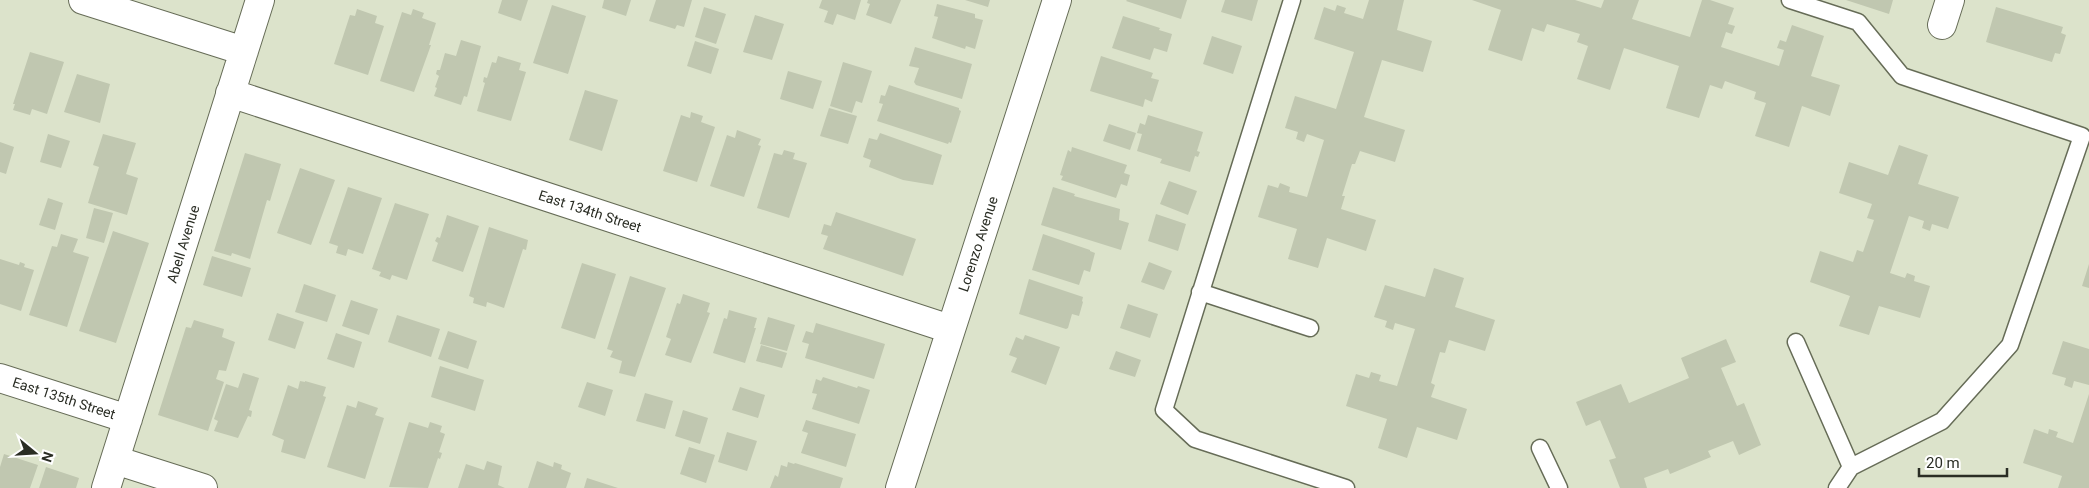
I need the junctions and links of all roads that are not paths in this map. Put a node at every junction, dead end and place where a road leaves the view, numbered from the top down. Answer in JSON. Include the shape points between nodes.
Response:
{"nodes":[{"id":1,"x":82,"y":0,"type":"edge"},
{"id":2,"x":260,"y":0,"type":"edge"},
{"id":3,"x":1057,"y":0,"type":"edge"},
{"id":4,"x":1292,"y":0,"type":"edge"},
{"id":5,"x":1790,"y":0,"type":"edge"},
{"id":6,"x":244,"y":51,"type":"junction"},
{"id":7,"x":230,"y":92,"type":"junction"},
{"id":8,"x":2086,"y":136,"type":"edge"},
{"id":9,"x":1200,"y":292,"type":"junction"},
{"id":10,"x":1310,"y":328,"type":"dead end"},
{"id":11,"x":950,"y":329,"type":"junction"},
{"id":12,"x":1796,"y":342,"type":"dead end"},
{"id":13,"x":0,"y":378,"type":"edge"},
{"id":14,"x":128,"y":418,"type":"junction"},
{"id":15,"x":1540,"y":448,"type":"dead end"},
{"id":16,"x":115,"y":460,"type":"junction"},
{"id":17,"x":1851,"y":467,"type":"junction"},
{"id":18,"x":106,"y":488,"type":"edge"},
{"id":19,"x":203,"y":488,"type":"edge"},
{"id":20,"x":900,"y":488,"type":"edge"},
{"id":21,"x":1346,"y":488,"type":"edge"},
{"id":22,"x":1559,"y":488,"type":"edge"},
{"id":23,"x":1837,"y":488,"type":"edge"}],
"edges":[{"from":1,"to":6,"type":"street"},
{"from":2,"to":6,"type":"street","name":"Abell Avenue"},
{"from":3,"to":11,"type":"street","name":"Lorenzo Avenue"},
{"from":4,"to":9,"type":"lane"},
{"from":5,"to":8,"type":"lane","via":[[1858,22],[1902,76]]},
{"from":6,"to":7,"type":"street","name":"Abell Avenue"},
{"from":7,"to":11,"type":"street","name":"East 134th Street"},
{"from":7,"to":14,"type":"street","name":"Abell Avenue"},
{"from":8,"to":17,"type":"lane","via":[[2010,345],[1942,421]]},
{"from":9,"to":10,"type":"lane"},
{"from":9,"to":21,"type":"lane","via":[[1164,410],[1195,439]]},
{"from":11,"to":20,"type":"street","name":"Lorenzo Avenue"},
{"from":12,"to":17,"type":"lane"},
{"from":13,"to":14,"type":"street","name":"East 135th Street"},
{"from":14,"to":16,"type":"street","name":"Abell Avenue"},
{"from":15,"to":22,"type":"lane"},
{"from":16,"to":18,"type":"street","name":"Abell Avenue"},
{"from":16,"to":19,"type":"street"},
{"from":17,"to":23,"type":"lane"}]}
